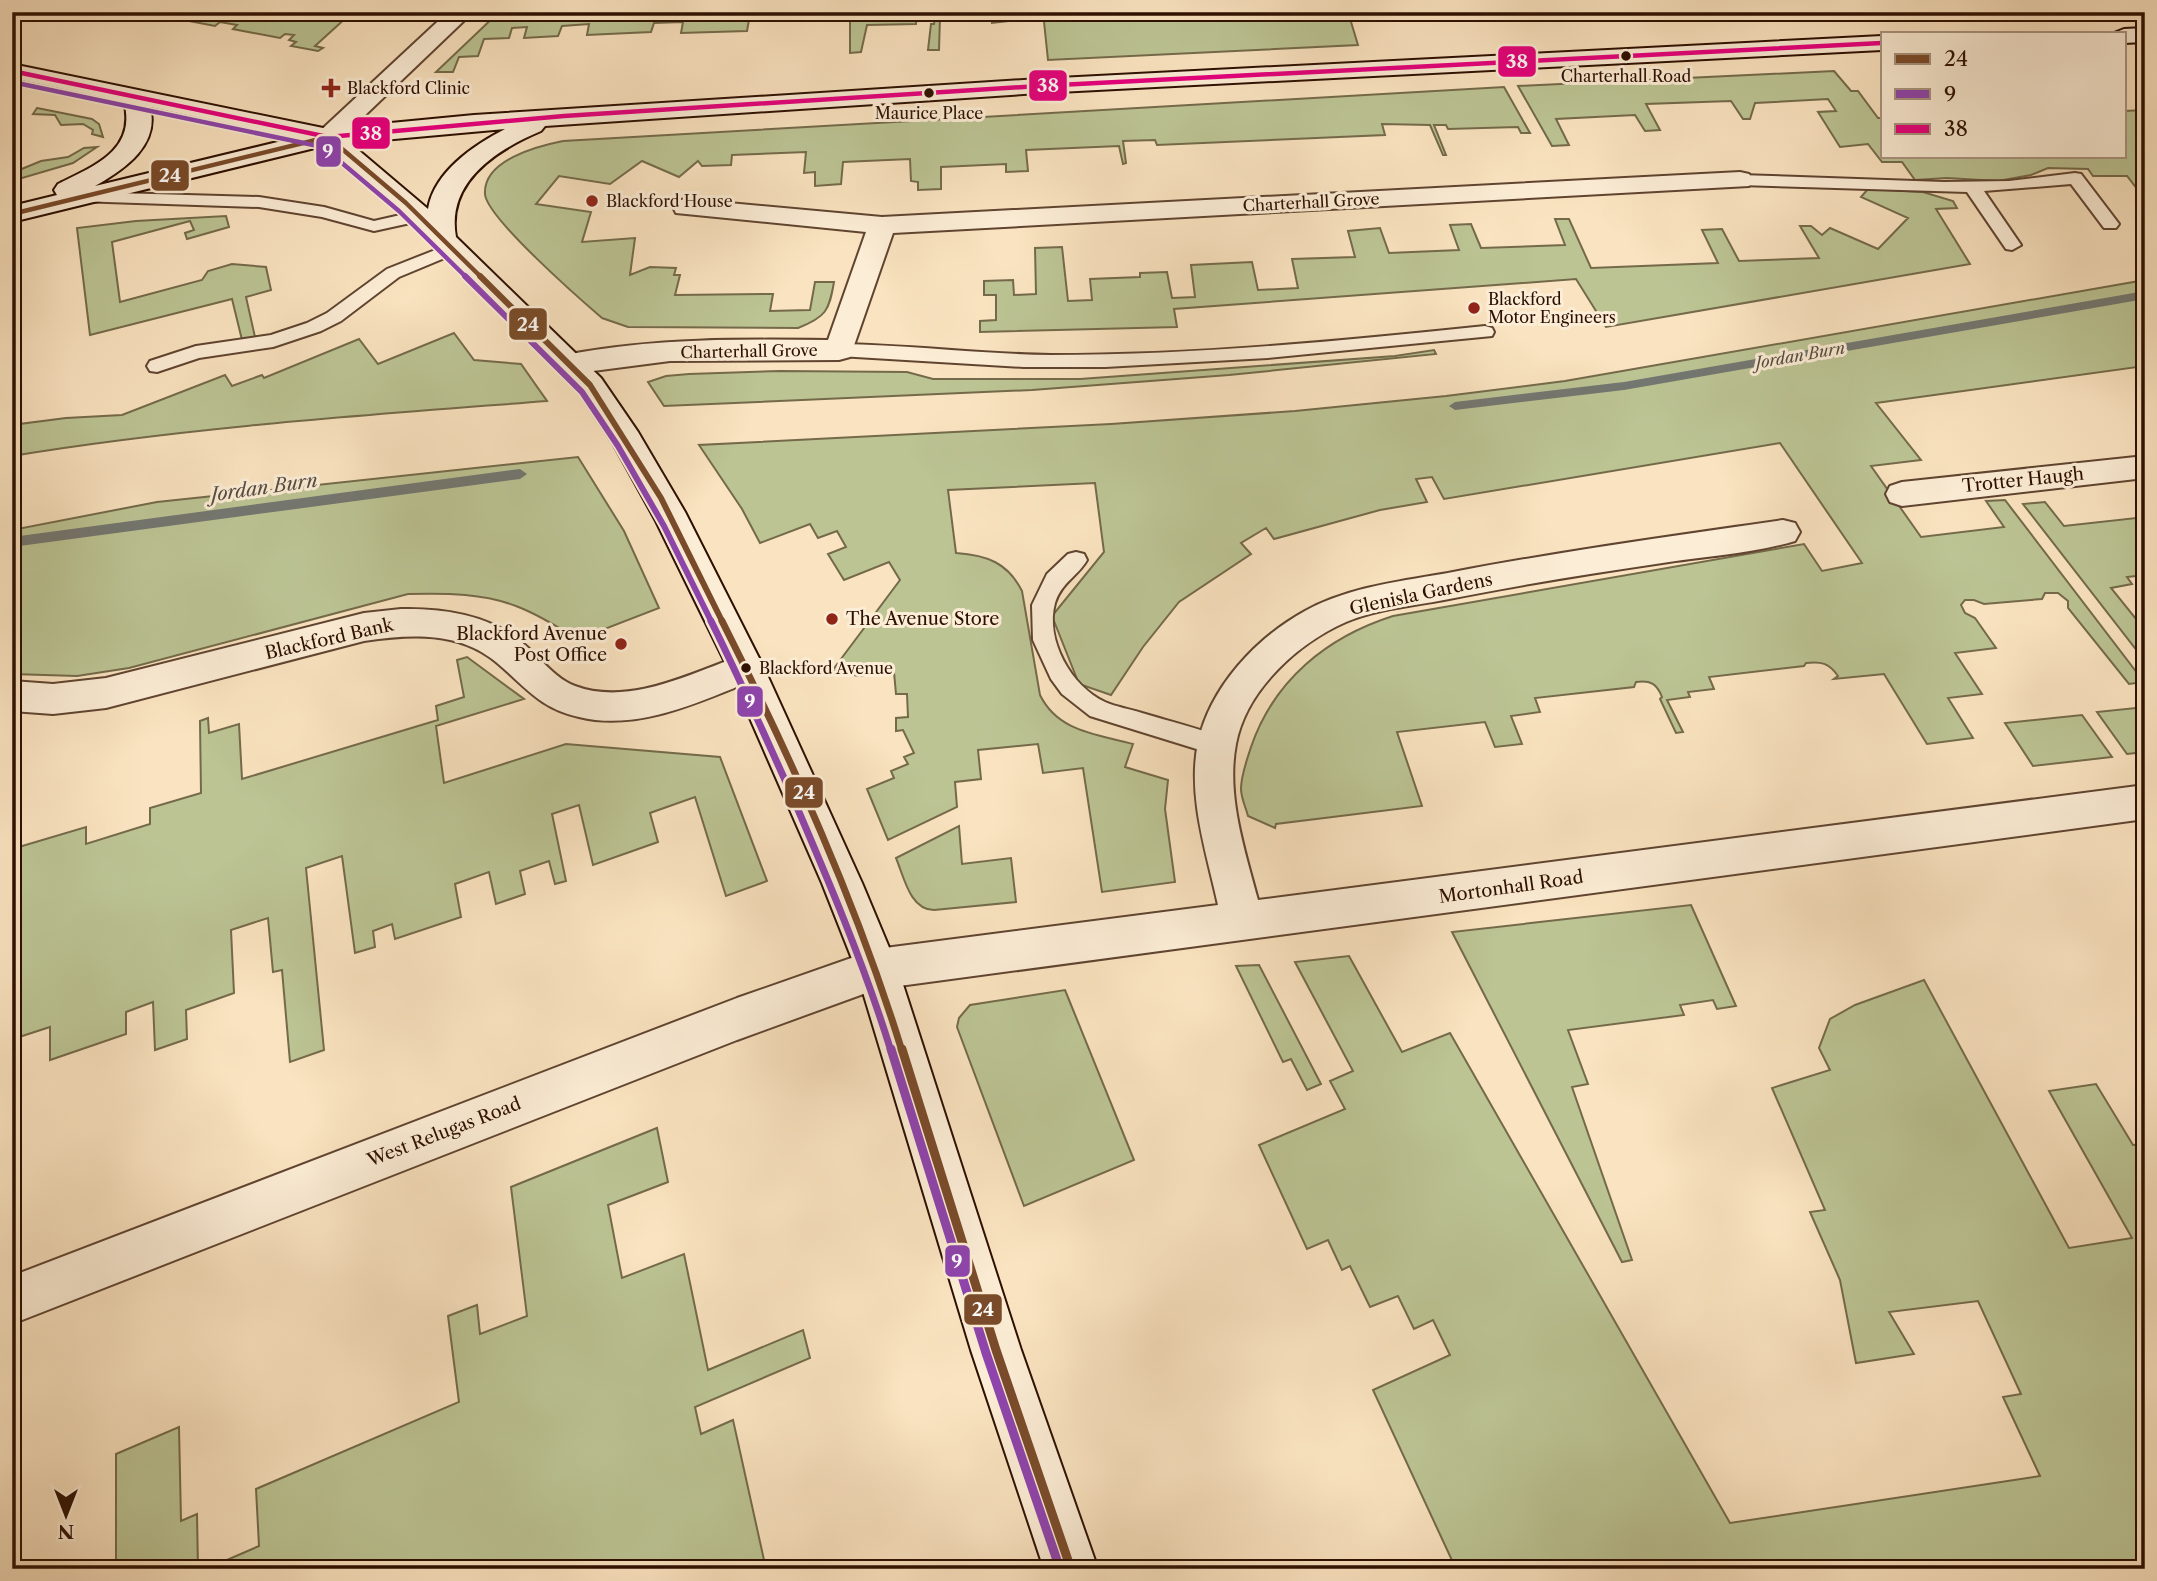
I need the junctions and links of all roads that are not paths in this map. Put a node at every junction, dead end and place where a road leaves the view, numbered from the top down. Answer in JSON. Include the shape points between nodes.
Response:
{"nodes":[{"id":1,"x":461,"y":12,"type":"edge"},
{"id":2,"x":2145,"y":35,"type":"edge"},
{"id":3,"x":2126,"y":36,"type":"edge"},
{"id":4,"x":1881,"y":43,"type":"edge"},
{"id":5,"x":12,"y":71,"type":"edge"},
{"id":6,"x":135,"y":97,"type":"junction"},
{"id":7,"x":564,"y":116,"type":"junction"},
{"id":8,"x":328,"y":137,"type":"junction"},
{"id":9,"x":1740,"y":180,"type":"joint"},
{"id":10,"x":1972,"y":187,"type":"junction"},
{"id":11,"x":83,"y":197,"type":"junction"},
{"id":12,"x":686,"y":207,"type":"dead end"},
{"id":13,"x":15,"y":213,"type":"edge"},
{"id":14,"x":418,"y":216,"type":"junction"},
{"id":15,"x":2110,"y":224,"type":"dead end"},
{"id":16,"x":882,"y":225,"type":"junction"},
{"id":17,"x":448,"y":244,"type":"junction"},
{"id":18,"x":2012,"y":246,"type":"dead end"},
{"id":19,"x":1485,"y":332,"type":"dead end"},
{"id":20,"x":839,"y":350,"type":"junction"},
{"id":21,"x":157,"y":366,"type":"dead end"},
{"id":22,"x":580,"y":375,"type":"junction"},
{"id":23,"x":2145,"y":467,"type":"edge"},
{"id":24,"x":1902,"y":494,"type":"dead end"},
{"id":25,"x":1783,"y":532,"type":"dead end"},
{"id":26,"x":1076,"y":560,"type":"dead end"},
{"id":27,"x":746,"y":668,"type":"junction"},
{"id":28,"x":12,"y":696,"type":"edge"},
{"id":29,"x":1216,"y":745,"type":"junction"},
{"id":30,"x":2145,"y":802,"type":"edge"},
{"id":31,"x":1242,"y":920,"type":"junction"},
{"id":32,"x":877,"y":969,"type":"junction"},
{"id":33,"x":12,"y":1300,"type":"edge"},
{"id":34,"x":1071,"y":1569,"type":"edge"}],
"edges":[{"from":1,"to":8,"type":"street"},
{"from":2,"to":3,"type":"street"},
{"from":4,"to":7,"type":"street","via":[[1039,86]]},
{"from":5,"to":6,"type":"street"},
{"from":6,"to":8,"type":"street"},
{"from":6,"to":13,"type":"street","via":[[141,122],[128,148],[91,177]]},
{"from":7,"to":8,"type":"street"},
{"from":7,"to":17,"type":"street","via":[[521,130],[489,147],[466,168],[440,217]]},
{"from":8,"to":11,"type":"street"},
{"from":8,"to":14,"type":"street"},
{"from":9,"to":10,"type":"lane"},
{"from":9,"to":16,"type":"street","name":"Charterhall Grove"},
{"from":10,"to":15,"type":"lane","via":[[2075,178]]},
{"from":10,"to":18,"type":"lane"},
{"from":11,"to":13,"type":"street"},
{"from":11,"to":14,"type":"lane","via":[[272,204],[374,226]]},
{"from":12,"to":16,"type":"street","name":"Charterhall Grove"},
{"from":14,"to":17,"type":"street"},
{"from":16,"to":20,"type":"street","name":"Charterhall Grove"},
{"from":17,"to":21,"type":"lane","via":[[393,273],[314,327],[254,345],[196,352]]},
{"from":17,"to":22,"type":"street"},
{"from":19,"to":20,"type":"lane","via":[[1106,361],[1004,361],[913,351]]},
{"from":20,"to":22,"type":"street","name":"Charterhall Grove","via":[[632,354]]},
{"from":22,"to":27,"type":"street","via":[[662,498]]},
{"from":23,"to":24,"type":"street","name":"Trotter Haugh"},
{"from":25,"to":29,"type":"street","name":"Glenisla Gardens","via":[[1477,580],[1385,599],[1321,619],[1247,681],[1230,705]]},
{"from":26,"to":29,"type":"lane","via":[[1050,588],[1042,618],[1049,654],[1065,683],[1098,709]]},
{"from":27,"to":28,"type":"street","name":"Blackford Bank","via":[[643,702],[596,705],[548,690],[507,650],[478,634],[441,624],[407,622],[364,627],[106,693],[53,699]]},
{"from":27,"to":32,"type":"street","via":[[810,805]]},
{"from":29,"to":31,"type":"street","name":"Glenisla Gardens","via":[[1216,797]]},
{"from":30,"to":31,"type":"street","name":"Mortonhall Road"},
{"from":31,"to":32,"type":"street","name":"Mortonhall Road"},
{"from":32,"to":33,"type":"street","name":"West Relugas Road","via":[[749,1014]]},
{"from":32,"to":34,"type":"street","via":[[996,1350]]}]}
